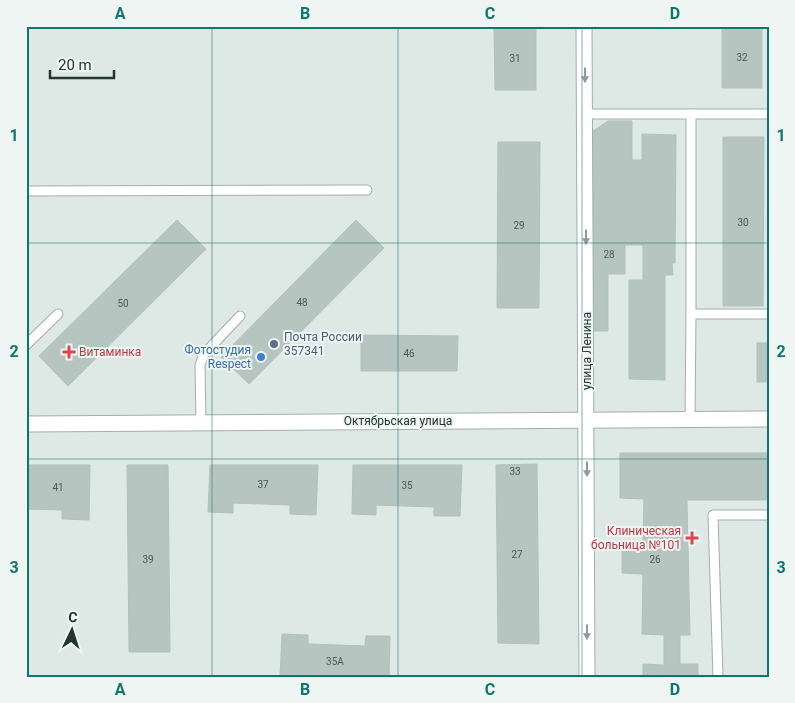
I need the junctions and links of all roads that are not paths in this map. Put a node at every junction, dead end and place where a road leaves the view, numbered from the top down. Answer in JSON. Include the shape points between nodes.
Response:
{"nodes":[{"id":1,"x":584,"y":26,"type":"edge"},
{"id":2,"x":585,"y":114,"type":"junction"},
{"id":3,"x":691,"y":114,"type":"junction"},
{"id":4,"x":769,"y":114,"type":"edge"},
{"id":5,"x":367,"y":190,"type":"dead end"},
{"id":6,"x":26,"y":191,"type":"edge"},
{"id":7,"x":58,"y":314,"type":"dead end"},
{"id":8,"x":691,"y":314,"type":"junction"},
{"id":9,"x":769,"y":314,"type":"edge"},
{"id":10,"x":240,"y":316,"type":"dead end"},
{"id":11,"x":26,"y":345,"type":"edge"},
{"id":12,"x":690,"y":419,"type":"junction"},
{"id":13,"x":769,"y":419,"type":"edge"},
{"id":14,"x":587,"y":421,"type":"junction"},
{"id":15,"x":201,"y":423,"type":"junction"},
{"id":16,"x":26,"y":424,"type":"edge"},
{"id":17,"x":769,"y":515,"type":"edge"},
{"id":18,"x":587,"y":677,"type":"edge"},
{"id":19,"x":718,"y":677,"type":"edge"}],
"edges":[{"from":1,"to":2,"type":"street","name":"улица Ленина","one_way":true},
{"from":2,"to":3,"type":"lane"},
{"from":2,"to":14,"type":"street","name":"улица Ленина","one_way":true},
{"from":3,"to":4,"type":"lane"},
{"from":3,"to":8,"type":"lane"},
{"from":5,"to":6,"type":"lane"},
{"from":7,"to":11,"type":"lane"},
{"from":8,"to":9,"type":"lane"},
{"from":8,"to":12,"type":"lane"},
{"from":10,"to":15,"type":"lane","via":[[204,354],[200,365]]},
{"from":12,"to":13,"type":"street","name":"Октябрьская улица"},
{"from":12,"to":14,"type":"street","name":"Октябрьская улица"},
{"from":14,"to":15,"type":"street","name":"Октябрьская улица"},
{"from":14,"to":18,"type":"street","name":"улица Ленина","one_way":true},
{"from":15,"to":16,"type":"street","name":"Октябрьская улица"},
{"from":17,"to":19,"type":"lane","via":[[713,516]]}]}
